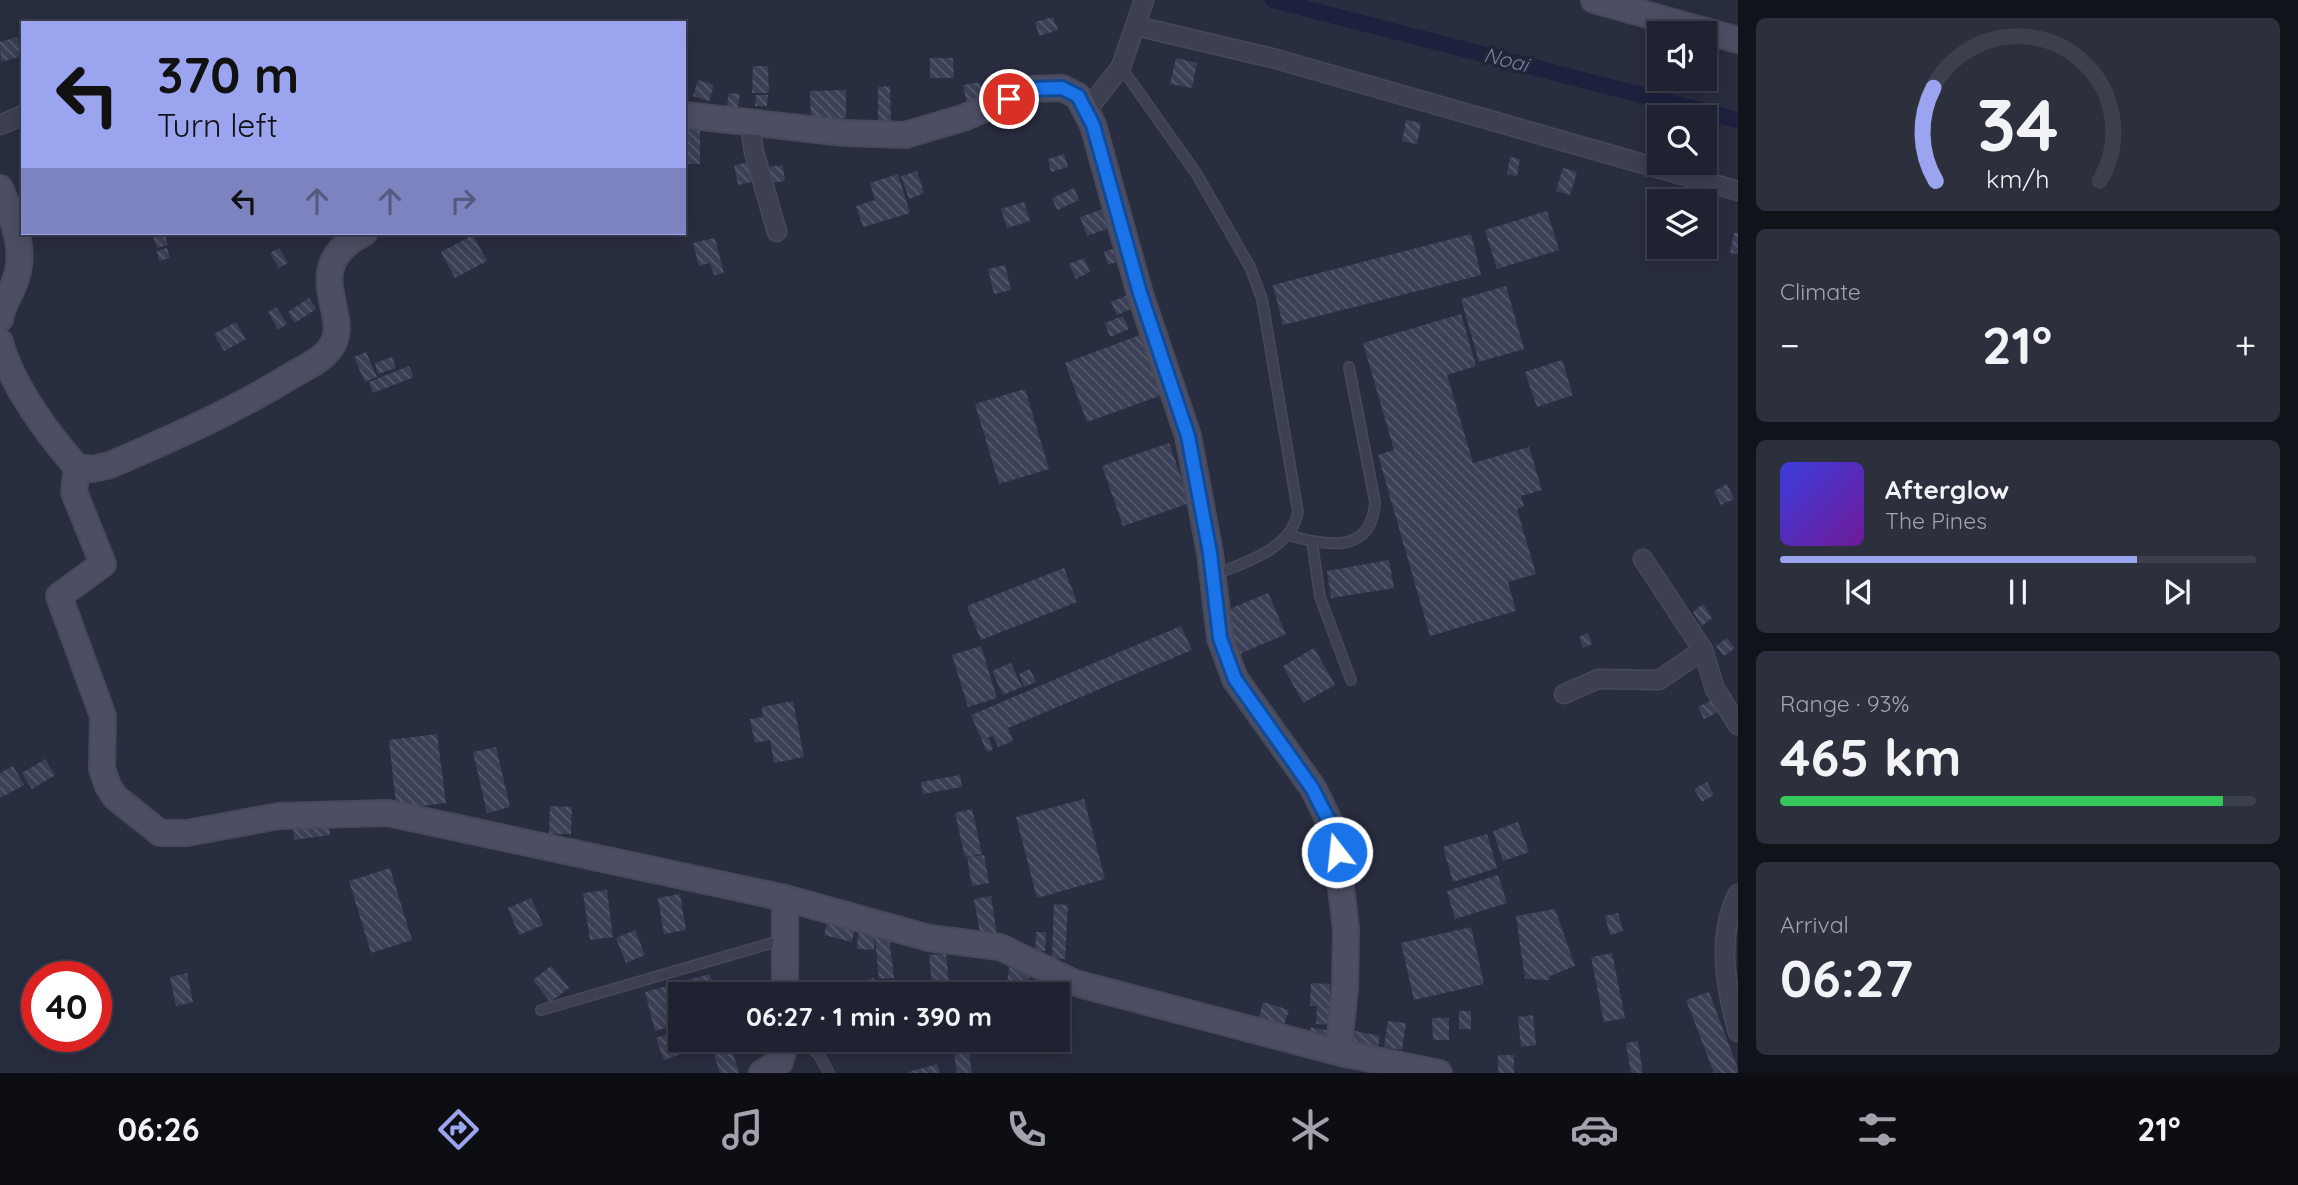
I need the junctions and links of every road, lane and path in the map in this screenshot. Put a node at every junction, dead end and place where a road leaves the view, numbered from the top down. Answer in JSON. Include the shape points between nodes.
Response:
{"nodes":[{"id":1,"x":1144,"y":0,"type":"edge"},
{"id":2,"x":1594,"y":0,"type":"edge"},
{"id":3,"x":1136,"y":26,"type":"junction"},
{"id":4,"x":1738,"y":40,"type":"edge"},
{"id":5,"x":1121,"y":67,"type":"junction"},
{"id":6,"x":1086,"y":111,"type":"junction"},
{"id":7,"x":686,"y":115,"type":"edge"},
{"id":8,"x":21,"y":116,"type":"edge"},
{"id":9,"x":750,"y":123,"type":"junction"},
{"id":10,"x":0,"y":125,"type":"edge"},
{"id":11,"x":0,"y":188,"type":"edge"},
{"id":12,"x":1738,"y":191,"type":"edge"},
{"id":13,"x":777,"y":232,"type":"dead end"},
{"id":14,"x":348,"y":236,"type":"edge"},
{"id":15,"x":5,"y":288,"type":"edge"},
{"id":16,"x":0,"y":320,"type":"edge"},
{"id":17,"x":0,"y":342,"type":"edge"},
{"id":18,"x":1349,"y":368,"type":"dead end"},
{"id":19,"x":77,"y":467,"type":"junction"},
{"id":20,"x":1288,"y":534,"type":"junction"},
{"id":21,"x":1312,"y":542,"type":"junction"},
{"id":22,"x":1643,"y":559,"type":"dead end"},
{"id":23,"x":1212,"y":576,"type":"junction"},
{"id":24,"x":1703,"y":650,"type":"junction"},
{"id":25,"x":1352,"y":680,"type":"dead end"},
{"id":26,"x":1564,"y":694,"type":"dead end"},
{"id":27,"x":1737,"y":718,"type":"edge"},
{"id":28,"x":1738,"y":894,"type":"edge"},
{"id":29,"x":785,"y":898,"type":"junction"},
{"id":30,"x":784,"y":939,"type":"junction"},
{"id":31,"x":785,"y":982,"type":"edge"},
{"id":32,"x":541,"y":1010,"type":"dead end"},
{"id":33,"x":1738,"y":1032,"type":"edge"},
{"id":34,"x":783,"y":1052,"type":"edge"},
{"id":35,"x":816,"y":1052,"type":"edge"},
{"id":36,"x":1341,"y":1053,"type":"junction"},
{"id":37,"x":762,"y":1073,"type":"edge"},
{"id":38,"x":829,"y":1073,"type":"edge"},
{"id":39,"x":1439,"y":1073,"type":"edge"}],
"edges":[{"from":1,"to":3,"type":"street"},
{"from":2,"to":4,"type":"street"},
{"from":3,"to":5,"type":"street"},
{"from":3,"to":12,"type":"street","via":[[1288,63]]},
{"from":5,"to":6,"type":"street"},
{"from":5,"to":20,"type":"lane","via":[[1196,173],[1258,288],[1297,497],[1296,522]]},
{"from":6,"to":9,"type":"street","via":[[1078,96],[1052,88],[1032,89],[963,118],[905,135]]},
{"from":6,"to":23,"type":"street","via":[[1188,436]]},
{"from":7,"to":9,"type":"street"},
{"from":8,"to":10,"type":"street"},
{"from":9,"to":13,"type":"street"},
{"from":11,"to":15,"type":"street","via":[[21,253]]},
{"from":14,"to":19,"type":"street","via":[[332,260],[330,272],[335,335],[318,360],[263,393],[122,460],[92,469]]},
{"from":15,"to":16,"type":"street"},
{"from":17,"to":19,"type":"street","via":[[6,363],[57,445]]},
{"from":18,"to":21,"type":"lane","via":[[1374,517],[1360,537],[1342,543]]},
{"from":19,"to":29,"type":"street","via":[[74,492],[103,564],[59,596],[103,716],[102,769],[108,786],[160,833],[187,833],[279,816],[388,813]]},
{"from":20,"to":21,"type":"lane"},
{"from":20,"to":23,"type":"lane","via":[[1254,559]]},
{"from":21,"to":25,"type":"lane","via":[[1320,597]]},
{"from":22,"to":24,"type":"street"},
{"from":23,"to":36,"type":"street","via":[[1220,638],[1235,679],[1312,788],[1334,831],[1346,929]]},
{"from":24,"to":26,"type":"street","via":[[1659,680],[1598,679]]},
{"from":24,"to":27,"type":"street","via":[[1715,689]]},
{"from":28,"to":33,"type":"street","via":[[1725,930],[1725,963]]},
{"from":29,"to":30,"type":"street"},
{"from":29,"to":36,"type":"street","via":[[929,939],[1000,947],[1075,983]]},
{"from":30,"to":31,"type":"street"},
{"from":30,"to":32,"type":"lane"},
{"from":34,"to":37,"type":"street","via":[[780,1062]]},
{"from":35,"to":38,"type":"lane"},
{"from":36,"to":39,"type":"street"}]}
